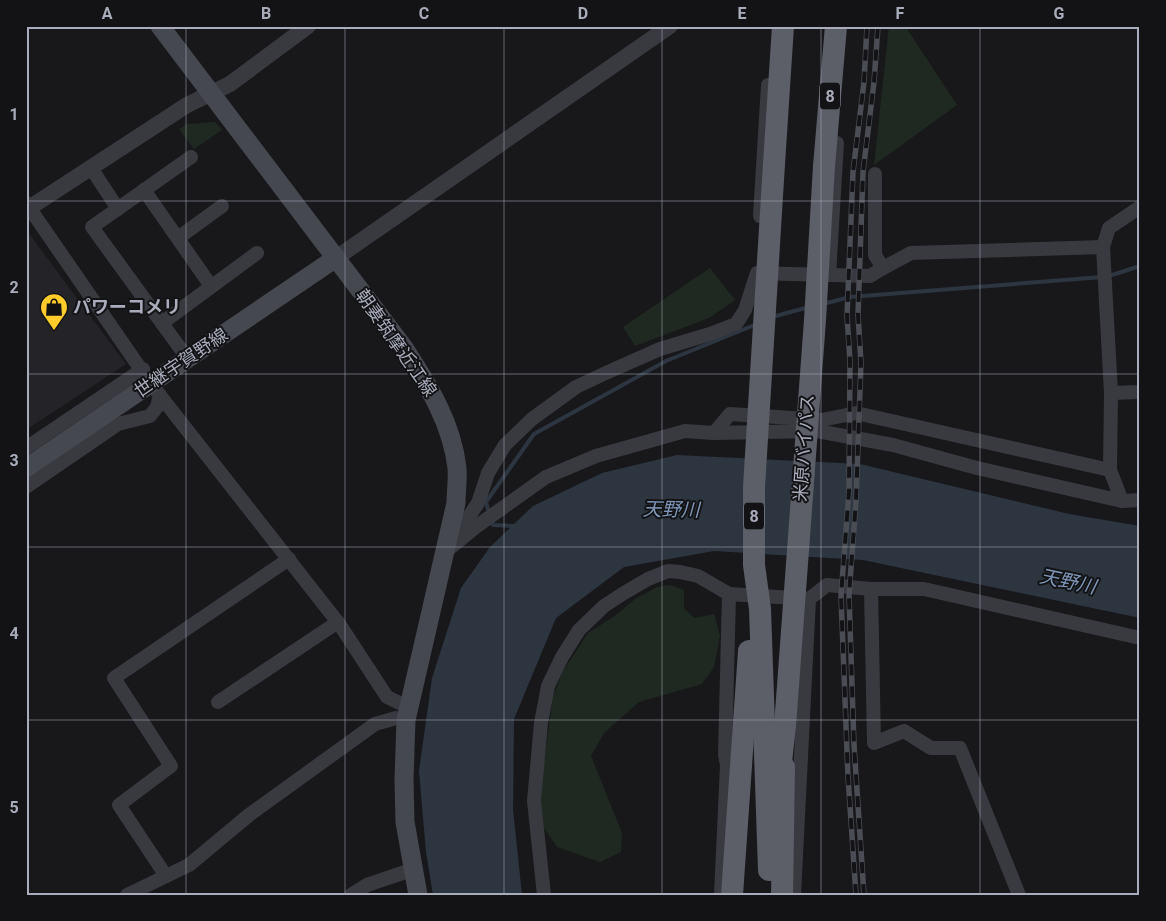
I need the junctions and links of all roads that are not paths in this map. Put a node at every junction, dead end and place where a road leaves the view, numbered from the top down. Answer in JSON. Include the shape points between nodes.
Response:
{"nodes":[{"id":1,"x":160,"y":26,"type":"edge"},
{"id":2,"x":308,"y":26,"type":"edge"},
{"id":3,"x":782,"y":26,"type":"edge"},
{"id":4,"x":836,"y":26,"type":"edge"},
{"id":5,"x":841,"y":26,"type":"edge"},
{"id":6,"x":662,"y":28,"type":"edge"},
{"id":7,"x":211,"y":94,"type":"junction"},
{"id":8,"x":191,"y":157,"type":"dead end"},
{"id":9,"x":91,"y":168,"type":"junction"},
{"id":10,"x":875,"y":174,"type":"dead end"},
{"id":11,"x":144,"y":190,"type":"junction"},
{"id":12,"x":222,"y":206,"type":"dead end"},
{"id":13,"x":1140,"y":206,"type":"edge"},
{"id":14,"x":27,"y":207,"type":"edge"},
{"id":15,"x":118,"y":209,"type":"junction"},
{"id":16,"x":178,"y":238,"type":"junction"},
{"id":17,"x":1103,"y":247,"type":"junction"},
{"id":18,"x":257,"y":253,"type":"dead end"},
{"id":19,"x":336,"y":258,"type":"junction"},
{"id":20,"x":884,"y":268,"type":"junction"},
{"id":21,"x":757,"y":273,"type":"junction"},
{"id":22,"x":829,"y":275,"type":"junction"},
{"id":23,"x":211,"y":286,"type":"junction"},
{"id":24,"x":162,"y":323,"type":"junction"},
{"id":25,"x":188,"y":359,"type":"junction"},
{"id":26,"x":152,"y":383,"type":"junction"},
{"id":27,"x":1140,"y":392,"type":"edge"},
{"id":28,"x":1111,"y":393,"type":"junction"},
{"id":29,"x":714,"y":433,"type":"junction"},
{"id":30,"x":26,"y":448,"type":"edge"},
{"id":31,"x":26,"y":468,"type":"edge"},
{"id":32,"x":1110,"y":470,"type":"junction"},
{"id":33,"x":26,"y":487,"type":"edge"},
{"id":34,"x":1140,"y":500,"type":"edge"},
{"id":35,"x":1122,"y":501,"type":"junction"},
{"id":36,"x":445,"y":552,"type":"junction"},
{"id":37,"x":289,"y":559,"type":"junction"},
{"id":38,"x":754,"y":565,"type":"junction"},
{"id":39,"x":871,"y":589,"type":"junction"},
{"id":40,"x":729,"y":594,"type":"junction"},
{"id":41,"x":809,"y":599,"type":"junction"},
{"id":42,"x":338,"y":622,"type":"junction"},
{"id":43,"x":1140,"y":638,"type":"edge"},
{"id":44,"x":218,"y":702,"type":"dead end"},
{"id":45,"x":407,"y":713,"type":"junction"},
{"id":46,"x":784,"y":726,"type":"junction"},
{"id":47,"x":414,"y":869,"type":"junction"},
{"id":48,"x":769,"y":870,"type":"junction"},
{"id":49,"x":166,"y":876,"type":"junction"},
{"id":50,"x":127,"y":895,"type":"edge"},
{"id":51,"x":351,"y":895,"type":"edge"},
{"id":52,"x":418,"y":895,"type":"edge"},
{"id":53,"x":544,"y":895,"type":"edge"},
{"id":54,"x":720,"y":895,"type":"edge"},
{"id":55,"x":732,"y":895,"type":"edge"},
{"id":56,"x":767,"y":895,"type":"edge"},
{"id":57,"x":782,"y":895,"type":"edge"},
{"id":58,"x":794,"y":895,"type":"edge"},
{"id":59,"x":1020,"y":895,"type":"edge"}],
"edges":[{"from":1,"to":7,"type":"main road","name":"朝妻筑摩近江線"},
{"from":2,"to":7,"type":"street","via":[[230,84]]},
{"from":3,"to":21,"type":"street","via":[[770,52]]},
{"from":3,"to":38,"type":"highway","name":"米原バイパス","number":"8","bridge":true,"via":[[754,487]]},
{"from":4,"to":46,"type":"highway","name":"米原バイパス","number":"8","bridge":true},
{"from":5,"to":22,"type":"street"},
{"from":6,"to":19,"type":"street"},
{"from":7,"to":9,"type":"street","via":[[187,105]]},
{"from":7,"to":19,"type":"main road","name":"朝妻筑摩近江線"},
{"from":8,"to":11,"type":"street"},
{"from":9,"to":14,"type":"street"},
{"from":9,"to":15,"type":"street"},
{"from":10,"to":20,"type":"street","via":[[875,255]]},
{"from":11,"to":15,"type":"street"},
{"from":11,"to":16,"type":"street"},
{"from":12,"to":16,"type":"street"},
{"from":13,"to":17,"type":"street","via":[[1109,228]]},
{"from":14,"to":26,"type":"street"},
{"from":15,"to":24,"type":"street","via":[[92,227]]},
{"from":16,"to":23,"type":"street"},
{"from":17,"to":20,"type":"street","via":[[911,253]]},
{"from":17,"to":28,"type":"street"},
{"from":18,"to":23,"type":"street"},
{"from":19,"to":25,"type":"main road","name":"世継宇賀野線"},
{"from":19,"to":36,"type":"main road","name":"朝妻筑摩近江線","via":[[404,348],[435,397],[447,427],[456,468],[456,503]]},
{"from":20,"to":22,"type":"street","via":[[870,276]]},
{"from":21,"to":22,"type":"street"},
{"from":21,"to":36,"type":"street","via":[[745,310],[736,324],[660,349],[608,372],[576,387],[532,419],[505,445],[488,473],[478,503]]},
{"from":23,"to":24,"type":"street"},
{"from":24,"to":25,"type":"street"},
{"from":25,"to":26,"type":"main road","name":"世継宇賀野線"},
{"from":26,"to":30,"type":"street"},
{"from":26,"to":31,"type":"main road","name":"世継宇賀野線"},
{"from":26,"to":33,"type":"street","via":[[156,407],[150,416],[118,424]]},
{"from":26,"to":37,"type":"street"},
{"from":27,"to":28,"type":"street"},
{"from":28,"to":32,"type":"street"},
{"from":29,"to":32,"type":"street","via":[[730,414],[822,420],[856,413]]},
{"from":29,"to":35,"type":"street","via":[[817,431],[893,445]]},
{"from":29,"to":36,"type":"street","via":[[685,431],[596,456],[546,477]]},
{"from":32,"to":35,"type":"street"},
{"from":34,"to":35,"type":"street"},
{"from":36,"to":45,"type":"main road","name":"朝妻筑摩近江線"},
{"from":37,"to":42,"type":"street"},
{"from":37,"to":49,"type":"street","via":[[114,678],[170,766],[119,805]]},
{"from":38,"to":48,"type":"highway","name":"米原バイパス","number":"8","bridge":true,"via":[[760,609]]},
{"from":38,"to":55,"type":"highway","bridge":true},
{"from":39,"to":41,"type":"street","via":[[827,585]]},
{"from":39,"to":43,"type":"street","via":[[924,590]]},
{"from":39,"to":59,"type":"street","via":[[874,743],[904,732],[931,748],[960,748]]},
{"from":40,"to":41,"type":"street"},
{"from":40,"to":53,"type":"street","via":[[698,576],[668,571],[654,576],[604,606],[580,630],[562,656],[546,695],[536,767],[534,801]]},
{"from":40,"to":54,"type":"street","via":[[727,765]]},
{"from":41,"to":58,"type":"street"},
{"from":42,"to":44,"type":"street"},
{"from":42,"to":45,"type":"street","via":[[388,696]]},
{"from":45,"to":47,"type":"main road","name":"朝妻筑摩近江線","via":[[405,822]]},
{"from":45,"to":49,"type":"street","via":[[374,724],[249,815],[189,865]]},
{"from":46,"to":48,"type":"highway","name":"米原バイパス","number":"8","bridge":true},
{"from":46,"to":57,"type":"highway","bridge":true},
{"from":47,"to":51,"type":"street","via":[[366,885]]},
{"from":47,"to":52,"type":"main road","name":"朝妻筑摩近江線"},
{"from":48,"to":56,"type":"highway","name":"米原バイパス","number":"8"},
{"from":49,"to":50,"type":"street"}]}
